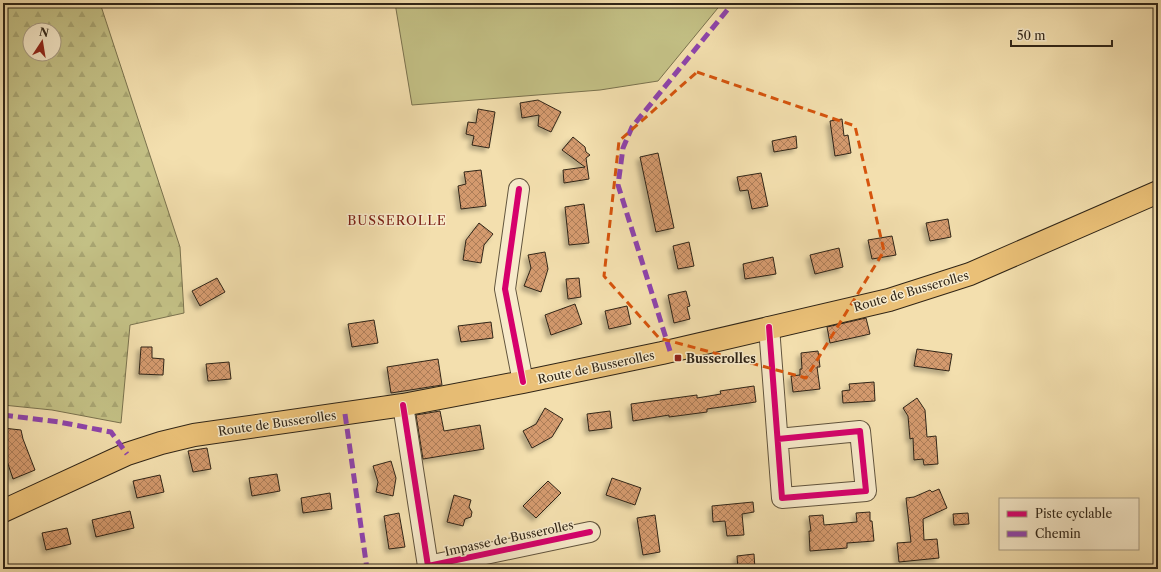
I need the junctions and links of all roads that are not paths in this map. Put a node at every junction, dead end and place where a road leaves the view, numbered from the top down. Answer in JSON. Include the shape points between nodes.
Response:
{"nodes":[{"id":1,"x":519,"y":189,"type":"dead end"},
{"id":2,"x":1158,"y":192,"type":"edge"},
{"id":3,"x":769,"y":327,"type":"junction"},
{"id":4,"x":523,"y":382,"type":"junction"},
{"id":5,"x":403,"y":405,"type":"junction"},
{"id":6,"x":778,"y":439,"type":"junction"},
{"id":7,"x":3,"y":511,"type":"edge"},
{"id":8,"x":590,"y":532,"type":"dead end"}],
"edges":[{"from":1,"to":4,"type":"street","via":[[506,289]]},
{"from":2,"to":3,"type":"main road","name":"Route de Busserolles","via":[[970,274],[888,300]]},
{"from":3,"to":4,"type":"main road","name":"Route de Busserolles","via":[[662,353]]},
{"from":3,"to":6,"type":"street"},
{"from":4,"to":5,"type":"main road","name":"Route de Busserolles"},
{"from":5,"to":7,"type":"main road","name":"Route de Busserolles","via":[[161,443],[127,454]]},
{"from":5,"to":8,"type":"street","name":"Impasse de Busserolles","via":[[428,566]]},
{"from":6,"to":6,"type":"street","via":[[782,498],[866,491],[860,431]]}]}
